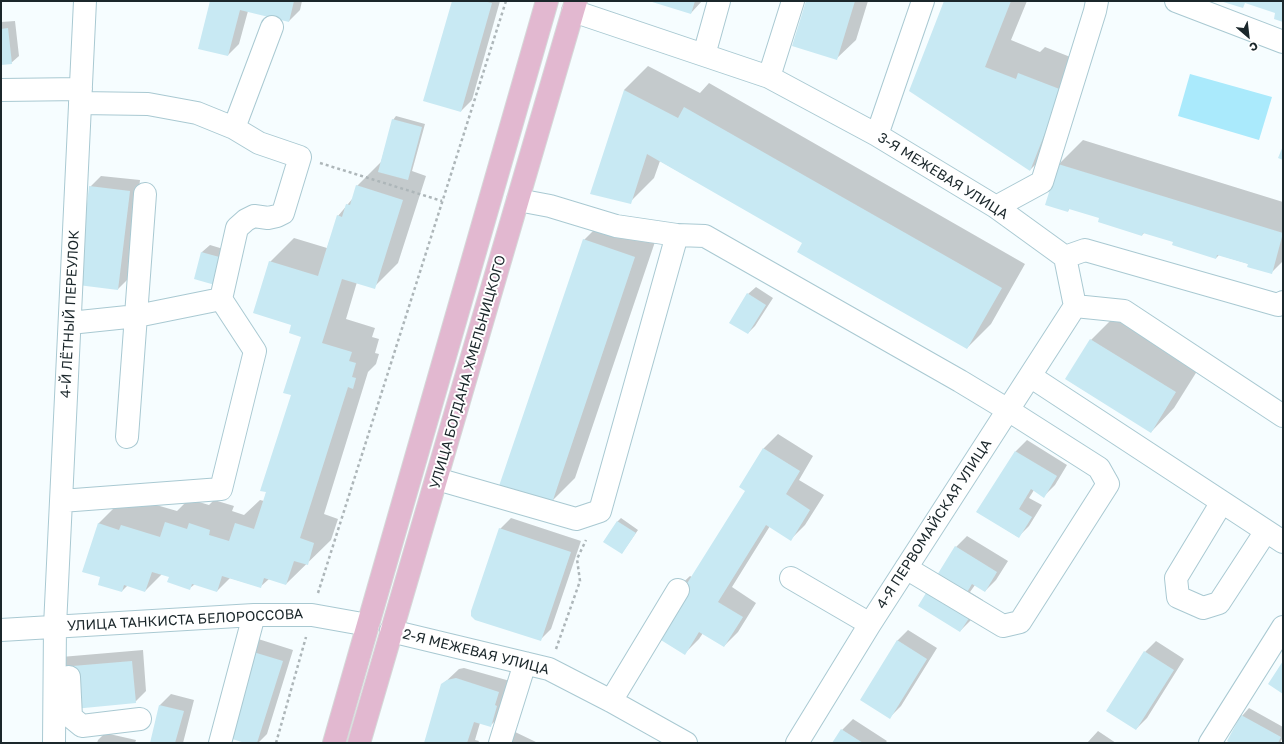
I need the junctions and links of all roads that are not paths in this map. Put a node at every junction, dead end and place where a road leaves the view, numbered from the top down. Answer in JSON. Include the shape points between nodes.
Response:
{"nodes":[{"id":1,"x":85,"y":1,"type":"edge"},
{"id":2,"x":546,"y":1,"type":"edge"},
{"id":3,"x":719,"y":1,"type":"edge"},
{"id":4,"x":793,"y":1,"type":"edge"},
{"id":5,"x":923,"y":1,"type":"edge"},
{"id":6,"x":1097,"y":1,"type":"edge"},
{"id":7,"x":1176,"y":1,"type":"edge"},
{"id":8,"x":574,"y":6,"type":"edge"},
{"id":9,"x":272,"y":27,"type":"dead end"},
{"id":10,"x":1283,"y":42,"type":"edge"},
{"id":11,"x":704,"y":55,"type":"junction"},
{"id":12,"x":769,"y":77,"type":"junction"},
{"id":13,"x":1,"y":90,"type":"edge"},
{"id":14,"x":80,"y":96,"type":"junction"},
{"id":15,"x":234,"y":128,"type":"junction"},
{"id":16,"x":877,"y":135,"type":"junction"},
{"id":17,"x":145,"y":194,"type":"dead end"},
{"id":18,"x":518,"y":200,"type":"junction"},
{"id":19,"x":996,"y":207,"type":"junction"},
{"id":20,"x":677,"y":235,"type":"junction"},
{"id":21,"x":1065,"y":257,"type":"junction"},
{"id":22,"x":221,"y":299,"type":"junction"},
{"id":23,"x":1283,"y":302,"type":"edge"},
{"id":24,"x":1075,"y":306,"type":"junction"},
{"id":25,"x":137,"y":316,"type":"junction"},
{"id":26,"x":70,"y":323,"type":"junction"},
{"id":27,"x":1030,"y":376,"type":"junction"},
{"id":28,"x":1008,"y":410,"type":"junction"},
{"id":29,"x":1283,"y":416,"type":"edge"},
{"id":30,"x":127,"y":437,"type":"dead end"},
{"id":31,"x":437,"y":479,"type":"junction"},
{"id":32,"x":61,"y":501,"type":"junction"},
{"id":33,"x":1222,"y":502,"type":"junction"},
{"id":34,"x":1274,"y":536,"type":"edge"},
{"id":35,"x":906,"y":568,"type":"junction"},
{"id":36,"x":791,"y":578,"type":"dead end"},
{"id":37,"x":678,"y":590,"type":"dead end"},
{"id":38,"x":254,"y":615,"type":"junction"},
{"id":39,"x":870,"y":624,"type":"junction"},
{"id":40,"x":368,"y":625,"type":"junction"},
{"id":41,"x":60,"y":626,"type":"junction"},
{"id":42,"x":1283,"y":627,"type":"edge"},
{"id":43,"x":1,"y":630,"type":"edge"},
{"id":44,"x":391,"y":631,"type":"junction"},
{"id":45,"x":525,"y":663,"type":"junction"},
{"id":46,"x":611,"y":701,"type":"junction"},
{"id":47,"x":140,"y":719,"type":"dead end"},
{"id":48,"x":54,"y":743,"type":"edge"},
{"id":49,"x":220,"y":743,"type":"edge"},
{"id":50,"x":334,"y":743,"type":"edge"},
{"id":51,"x":359,"y":743,"type":"edge"},
{"id":52,"x":500,"y":743,"type":"edge"},
{"id":53,"x":686,"y":743,"type":"edge"},
{"id":54,"x":796,"y":743,"type":"edge"},
{"id":55,"x":1210,"y":743,"type":"edge"}],
"edges":[{"from":1,"to":14,"type":"street","name":"4-Й ЛЁТНЫЙ ПЕРЕУЛОК"},
{"from":2,"to":8,"type":"main road","name":"3-Я МЕЖЕВАЯ УЛИЦА"},
{"from":2,"to":40,"type":"main road","name":"УЛИЦА БОГДАНА ХМЕЛЬНИЦКОГО"},
{"from":3,"to":11,"type":"street"},
{"from":4,"to":12,"type":"street"},
{"from":5,"to":16,"type":"street"},
{"from":6,"to":19,"type":"street","via":[[1042,182]]},
{"from":7,"to":10,"type":"street"},
{"from":8,"to":11,"type":"street","name":"3-Я МЕЖЕВАЯ УЛИЦА"},
{"from":8,"to":18,"type":"main road","name":"УЛИЦА БОГДАНА ХМЕЛЬНИЦКОГО"},
{"from":9,"to":15,"type":"street"},
{"from":11,"to":12,"type":"street","name":"3-Я МЕЖЕВАЯ УЛИЦА"},
{"from":12,"to":16,"type":"street","name":"3-Я МЕЖЕВАЯ УЛИЦА"},
{"from":13,"to":14,"type":"street"},
{"from":14,"to":15,"type":"street","via":[[197,113]]},
{"from":14,"to":26,"type":"street","name":"4-Й ЛЁТНЫЙ ПЕРЕУЛОК"},
{"from":15,"to":22,"type":"street","via":[[259,143],[300,157],[283,213],[268,218],[254,216],[237,228]]},
{"from":16,"to":19,"type":"street","name":"3-Я МЕЖЕВАЯ УЛИЦА"},
{"from":17,"to":25,"type":"street"},
{"from":18,"to":20,"type":"street","via":[[550,206],[616,226]]},
{"from":18,"to":31,"type":"main road","name":"УЛИЦА БОГДАНА ХМЕЛЬНИЦКОГО"},
{"from":19,"to":21,"type":"street","name":"3-Я МЕЖЕВАЯ УЛИЦА"},
{"from":20,"to":28,"type":"street","via":[[705,236]]},
{"from":20,"to":31,"type":"street","via":[[600,511],[576,519]]},
{"from":21,"to":23,"type":"street","via":[[1085,250],[1278,305]]},
{"from":21,"to":24,"type":"street"},
{"from":22,"to":25,"type":"street"},
{"from":22,"to":32,"type":"street","via":[[255,351],[221,489]]},
{"from":24,"to":27,"type":"street","name":"4-Я ПЕРВОМАЙСКАЯ УЛИЦА"},
{"from":24,"to":29,"type":"street","via":[[1124,311]]},
{"from":25,"to":26,"type":"street"},
{"from":25,"to":30,"type":"street"},
{"from":26,"to":32,"type":"street","name":"4-Й ЛЁТНЫЙ ПЕРЕУЛОК"},
{"from":27,"to":28,"type":"street","name":"4-Я ПЕРВОМАЙСКАЯ УЛИЦА"},
{"from":27,"to":33,"type":"street"},
{"from":28,"to":35,"type":"street","name":"4-Я ПЕРВОМАЙСКАЯ УЛИЦА"},
{"from":28,"to":35,"type":"street","via":[[1099,468],[1108,484],[1020,622],[1003,626]]},
{"from":31,"to":44,"type":"main road","name":"УЛИЦА БОГДАНА ХМЕЛЬНИЦКОГО"},
{"from":32,"to":41,"type":"street","name":"4-Й ЛЁТНЫЙ ПЕРЕУЛОК"},
{"from":33,"to":34,"type":"street"},
{"from":33,"to":34,"type":"street","via":[[1176,578],[1178,597],[1203,608],[1219,603]]},
{"from":35,"to":39,"type":"street","name":"4-Я ПЕРВОМАЙСКАЯ УЛИЦА"},
{"from":36,"to":39,"type":"street"},
{"from":37,"to":46,"type":"street"},
{"from":38,"to":40,"type":"street","name":"УЛИЦА ТАНКИСТА БЕЛОРОССОВА","via":[[312,615]]},
{"from":38,"to":41,"type":"street","name":"УЛИЦА ТАНКИСТА БЕЛОРОССОВА"},
{"from":38,"to":49,"type":"street"},
{"from":39,"to":54,"type":"street","name":"4-Я ПЕРВОМАЙСКАЯ УЛИЦА"},
{"from":40,"to":44,"type":"main road"},
{"from":40,"to":50,"type":"main road","name":"УЛИЦА БОГДАНА ХМЕЛЬНИЦКОГО"},
{"from":41,"to":43,"type":"street","name":"УЛИЦА ТАНКИСТА БЕЛОРОССОВА"},
{"from":41,"to":47,"type":"street","via":[[71,718],[82,726]]},
{"from":41,"to":48,"type":"street"},
{"from":42,"to":55,"type":"street"},
{"from":44,"to":45,"type":"street","name":"2-Я МЕЖЕВАЯ УЛИЦА"},
{"from":44,"to":51,"type":"main road","name":"УЛИЦА БОГДАНА ХМЕЛЬНИЦКОГО"},
{"from":45,"to":46,"type":"street","name":"2-Я МЕЖЕВАЯ УЛИЦА","via":[[549,669]]},
{"from":45,"to":52,"type":"street"},
{"from":46,"to":53,"type":"street","name":"2-Я МЕЖЕВАЯ УЛИЦА"}]}
